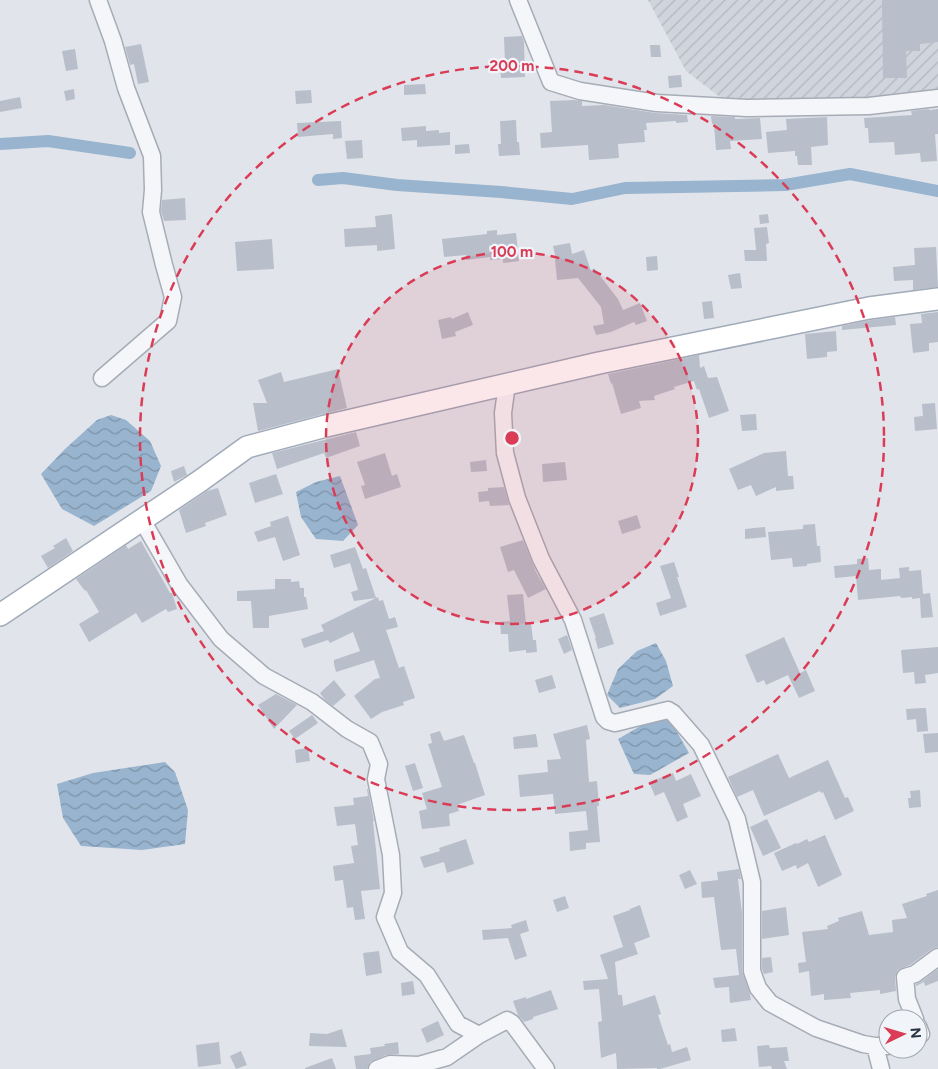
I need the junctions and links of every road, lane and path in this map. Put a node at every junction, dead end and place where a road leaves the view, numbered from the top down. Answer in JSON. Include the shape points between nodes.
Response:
{"nodes":[{"id":1,"x":98,"y":0,"type":"edge"},
{"id":2,"x":518,"y":0,"type":"edge"},
{"id":3,"x":938,"y":98,"type":"edge"},
{"id":4,"x":938,"y":299,"type":"edge"},
{"id":5,"x":102,"y":378,"type":"dead end"},
{"id":6,"x":507,"y":384,"type":"junction"},
{"id":7,"x":142,"y":520,"type":"junction"},
{"id":8,"x":0,"y":615,"type":"edge"},
{"id":9,"x":938,"y":957,"type":"edge"},
{"id":10,"x":911,"y":1009,"type":"edge"},
{"id":11,"x":479,"y":1035,"type":"junction"},
{"id":12,"x":878,"y":1046,"type":"edge"},
{"id":13,"x":376,"y":1069,"type":"edge"},
{"id":14,"x":546,"y":1069,"type":"edge"}],
"edges":[{"from":1,"to":5,"type":"street","via":[[152,156],[151,212],[173,297],[168,321]]},
{"from":2,"to":3,"type":"street","via":[[551,82],[580,91],[657,103],[747,108],[869,106]]},
{"from":4,"to":6,"type":"main road","via":[[869,308]]},
{"from":6,"to":7,"type":"main road","via":[[247,447]]},
{"from":6,"to":12,"type":"street","via":[[503,413],[505,453],[517,498],[541,560],[573,620],[604,717],[615,723],[668,710],[701,745],[737,819],[744,846],[752,882],[752,971],[758,988],[770,1003],[816,1028],[863,1044]]},
{"from":7,"to":8,"type":"main road"},
{"from":7,"to":11,"type":"street","via":[[179,584],[221,639],[264,676],[312,702],[370,742],[379,764],[376,779],[392,855],[393,893],[385,917],[400,952],[427,975],[458,1024]]},
{"from":9,"to":10,"type":"street","via":[[905,978]]},
{"from":11,"to":13,"type":"street","via":[[447,1057],[419,1064],[390,1064]]},
{"from":11,"to":14,"type":"street","via":[[507,1020]]}]}
